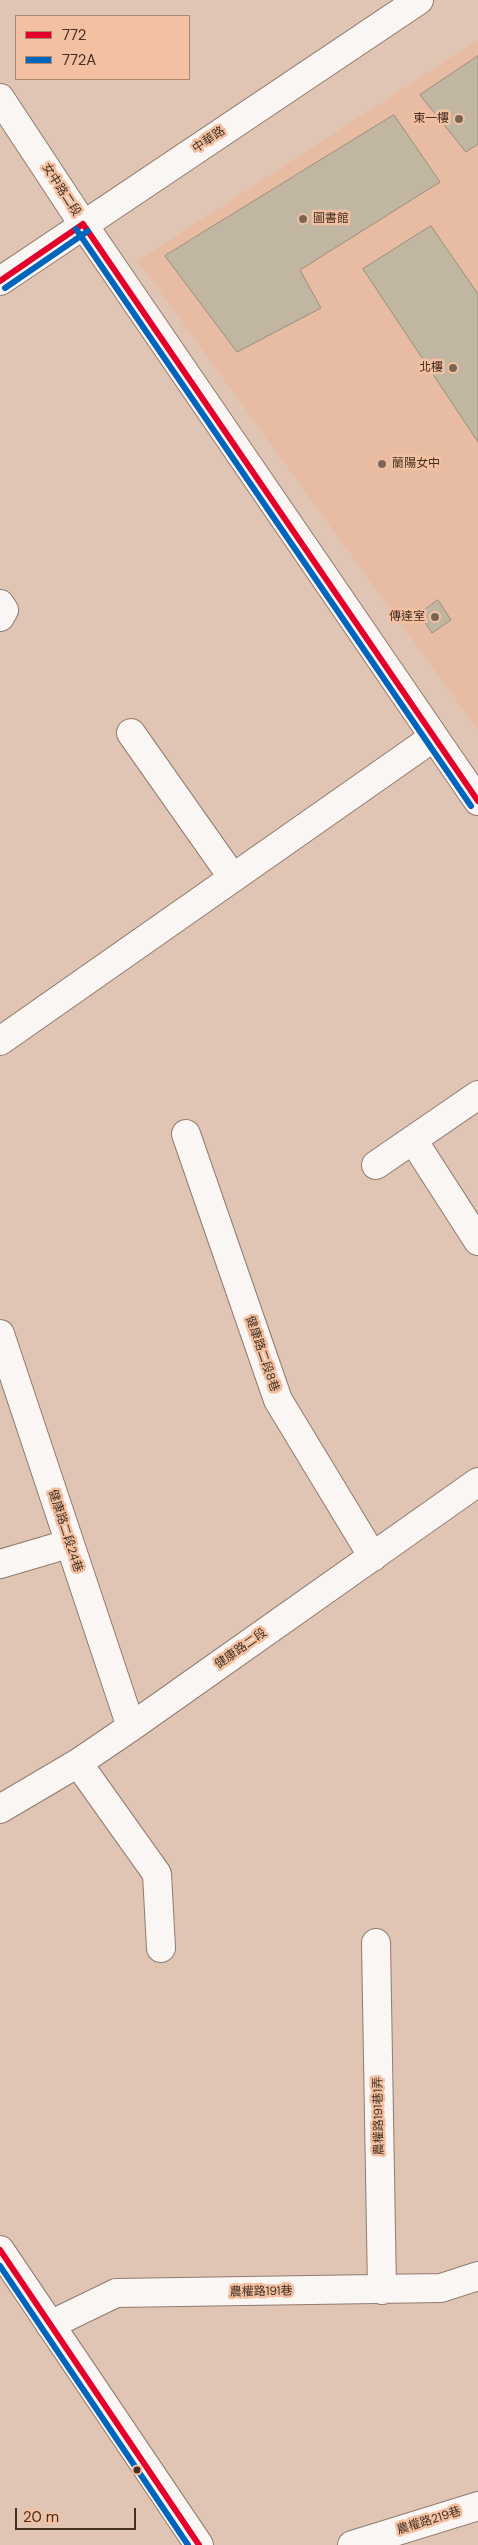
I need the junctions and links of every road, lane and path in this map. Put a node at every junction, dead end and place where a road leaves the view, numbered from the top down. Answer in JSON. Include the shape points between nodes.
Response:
{"nodes":[{"id":1,"x":420,"y":0,"type":"edge"},
{"id":2,"x":0,"y":98,"type":"edge"},
{"id":3,"x":83,"y":224,"type":"junction"},
{"id":4,"x":0,"y":281,"type":"edge"},
{"id":5,"x":0,"y":604,"type":"edge"},
{"id":6,"x":0,"y":617,"type":"edge"},
{"id":7,"x":131,"y":733,"type":"dead end"},
{"id":8,"x":434,"y":737,"type":"junction"},
{"id":9,"x":478,"y":801,"type":"edge"},
{"id":10,"x":233,"y":878,"type":"junction"},
{"id":11,"x":0,"y":1041,"type":"edge"},
{"id":12,"x":478,"y":1095,"type":"edge"},
{"id":13,"x":186,"y":1134,"type":"dead end"},
{"id":14,"x":413,"y":1140,"type":"junction"},
{"id":15,"x":376,"y":1165,"type":"dead end"},
{"id":16,"x":478,"y":1241,"type":"edge"},
{"id":17,"x":0,"y":1334,"type":"edge"},
{"id":18,"x":478,"y":1482,"type":"edge"},
{"id":19,"x":68,"y":1544,"type":"junction"},
{"id":20,"x":373,"y":1556,"type":"junction"},
{"id":21,"x":0,"y":1564,"type":"edge"},
{"id":22,"x":131,"y":1727,"type":"junction"},
{"id":23,"x":78,"y":1763,"type":"junction"},
{"id":24,"x":0,"y":1809,"type":"edge"},
{"id":25,"x":376,"y":1942,"type":"dead end"},
{"id":26,"x":161,"y":1948,"type":"dead end"},
{"id":27,"x":0,"y":2250,"type":"edge"},
{"id":28,"x":478,"y":2276,"type":"edge"},
{"id":29,"x":382,"y":2290,"type":"junction"},
{"id":30,"x":50,"y":2325,"type":"junction"},
{"id":31,"x":478,"y":2506,"type":"edge"},
{"id":32,"x":200,"y":2545,"type":"edge"},
{"id":33,"x":352,"y":2545,"type":"edge"}],
"edges":[{"from":1,"to":3,"type":"street","name":"中華路"},
{"from":2,"to":3,"type":"street","name":"女中路二段"},
{"from":3,"to":4,"type":"street","name":"中華路"},
{"from":3,"to":8,"type":"street","name":"女中路二段"},
{"from":5,"to":6,"type":"street","via":[[4,610]]},
{"from":7,"to":10,"type":"street"},
{"from":8,"to":9,"type":"street","name":"女中路二段"},
{"from":8,"to":10,"type":"street"},
{"from":10,"to":11,"type":"street"},
{"from":12,"to":14,"type":"street"},
{"from":13,"to":20,"type":"street","name":"健康路二段8巷","via":[[278,1400]]},
{"from":14,"to":15,"type":"street"},
{"from":14,"to":16,"type":"street"},
{"from":17,"to":19,"type":"street","name":"健康路二段24巷"},
{"from":18,"to":20,"type":"street","name":"健康路二段"},
{"from":19,"to":21,"type":"street"},
{"from":19,"to":22,"type":"street","name":"健康路二段24巷"},
{"from":20,"to":22,"type":"street","name":"健康路二段"},
{"from":22,"to":23,"type":"street","name":"健康路二段"},
{"from":23,"to":24,"type":"street","name":"健康路二段"},
{"from":23,"to":26,"type":"street","via":[[157,1874]]},
{"from":25,"to":29,"type":"street","name":"農權路191巷1弄"},
{"from":27,"to":30,"type":"street"},
{"from":28,"to":29,"type":"street","name":"農權路191巷","via":[[441,2288]]},
{"from":29,"to":30,"type":"street","name":"農權路191巷","via":[[116,2293]]},
{"from":30,"to":32,"type":"street"},
{"from":31,"to":33,"type":"street","name":"農權路219巷"}]}
